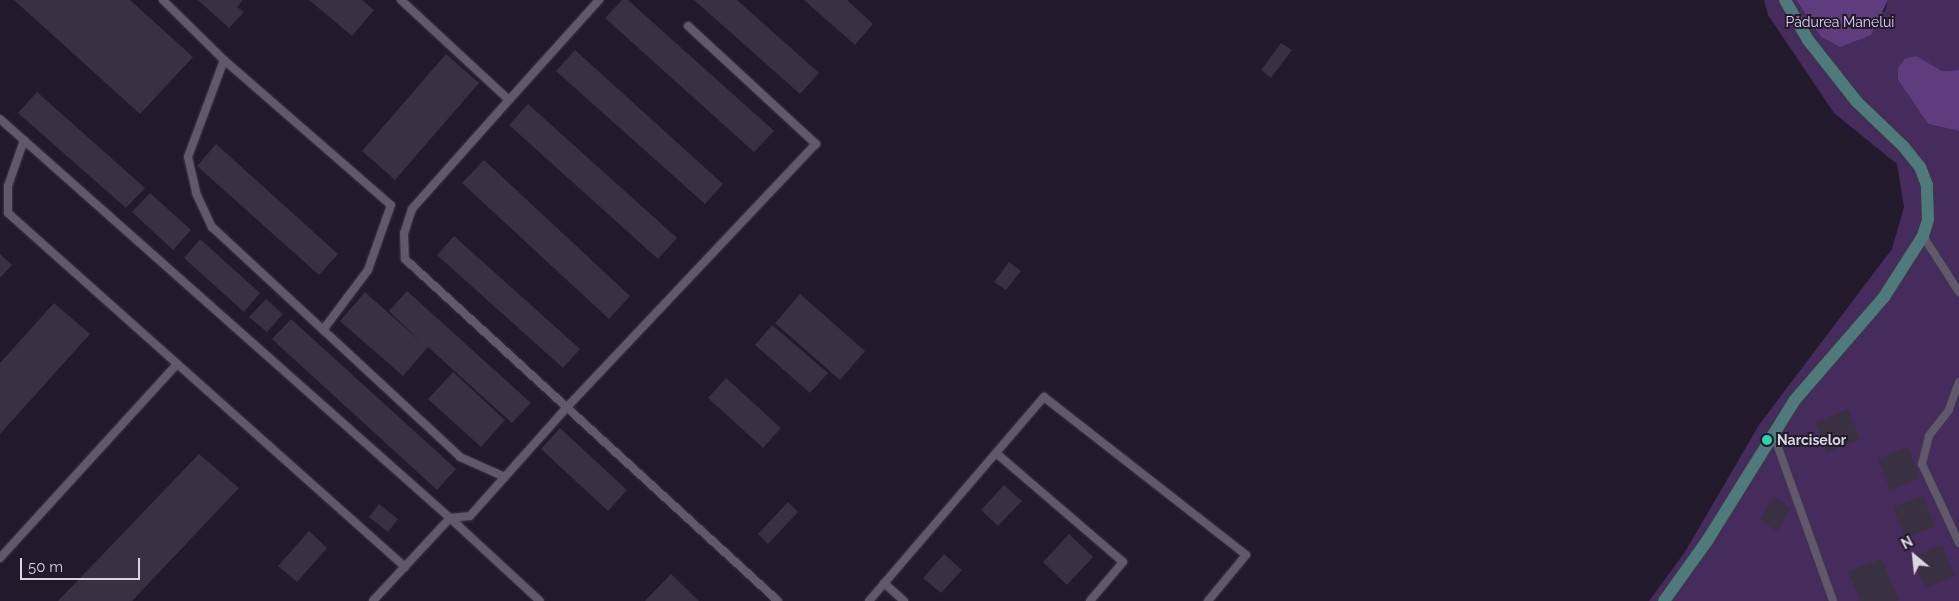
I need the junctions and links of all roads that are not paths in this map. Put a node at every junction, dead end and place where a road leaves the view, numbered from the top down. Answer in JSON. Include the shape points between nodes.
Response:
{"nodes":[{"id":1,"x":163,"y":0,"type":"edge"},
{"id":2,"x":401,"y":0,"type":"edge"},
{"id":3,"x":599,"y":0,"type":"edge"},
{"id":4,"x":1785,"y":0,"type":"edge"},
{"id":5,"x":688,"y":26,"type":"dead end"},
{"id":6,"x":224,"y":60,"type":"junction"},
{"id":7,"x":509,"y":100,"type":"junction"},
{"id":8,"x":0,"y":119,"type":"edge"},
{"id":9,"x":24,"y":140,"type":"junction"},
{"id":10,"x":1923,"y":236,"type":"junction"},
{"id":11,"x":1959,"y":292,"type":"edge"},
{"id":12,"x":323,"y":330,"type":"junction"},
{"id":13,"x":177,"y":364,"type":"junction"},
{"id":14,"x":1959,"y":382,"type":"edge"},
{"id":15,"x":567,"y":407,"type":"junction"},
{"id":16,"x":1774,"y":436,"type":"junction"},
{"id":17,"x":996,"y":453,"type":"junction"},
{"id":18,"x":505,"y":477,"type":"junction"},
{"id":19,"x":450,"y":518,"type":"junction"},
{"id":20,"x":1959,"y":542,"type":"edge"},
{"id":21,"x":0,"y":558,"type":"edge"},
{"id":22,"x":405,"y":567,"type":"junction"},
{"id":23,"x":884,"y":583,"type":"junction"},
{"id":24,"x":373,"y":601,"type":"edge"},
{"id":25,"x":540,"y":601,"type":"edge"},
{"id":26,"x":778,"y":601,"type":"edge"},
{"id":27,"x":869,"y":601,"type":"edge"},
{"id":28,"x":904,"y":601,"type":"edge"},
{"id":29,"x":1090,"y":601,"type":"edge"},
{"id":30,"x":1208,"y":601,"type":"edge"},
{"id":31,"x":1664,"y":601,"type":"edge"},
{"id":32,"x":1833,"y":601,"type":"edge"}],
"edges":[{"from":1,"to":6,"type":"lane"},
{"from":2,"to":7,"type":"lane"},
{"from":3,"to":7,"type":"lane"},
{"from":4,"to":10,"type":"street","via":[[1808,40],[1851,96],[1920,168],[1929,200]]},
{"from":5,"to":15,"type":"lane","via":[[816,144]]},
{"from":6,"to":12,"type":"lane","via":[[188,157],[196,193],[212,227]]},
{"from":6,"to":12,"type":"lane","via":[[391,206],[368,270]]},
{"from":7,"to":15,"type":"lane","via":[[412,209],[404,233],[405,259]]},
{"from":8,"to":9,"type":"lane"},
{"from":9,"to":13,"type":"lane","via":[[8,186],[8,213]]},
{"from":9,"to":19,"type":"lane"},
{"from":10,"to":11,"type":"lane"},
{"from":10,"to":16,"type":"street","via":[[1884,297],[1813,376]]},
{"from":12,"to":18,"type":"lane","via":[[460,457]]},
{"from":13,"to":21,"type":"lane"},
{"from":13,"to":22,"type":"lane"},
{"from":14,"to":20,"type":"lane","via":[[1949,410],[1929,436],[1922,464]]},
{"from":15,"to":18,"type":"lane"},
{"from":15,"to":26,"type":"lane"},
{"from":16,"to":31,"type":"street"},
{"from":16,"to":32,"type":"lane"},
{"from":17,"to":23,"type":"lane"},
{"from":17,"to":29,"type":"lane","via":[[1123,562]]},
{"from":17,"to":30,"type":"lane","via":[[1044,397],[1246,555]]},
{"from":18,"to":19,"type":"lane","via":[[470,516]]},
{"from":19,"to":22,"type":"lane"},
{"from":19,"to":25,"type":"lane"},
{"from":22,"to":24,"type":"lane"},
{"from":23,"to":27,"type":"lane"},
{"from":23,"to":28,"type":"lane"}]}
